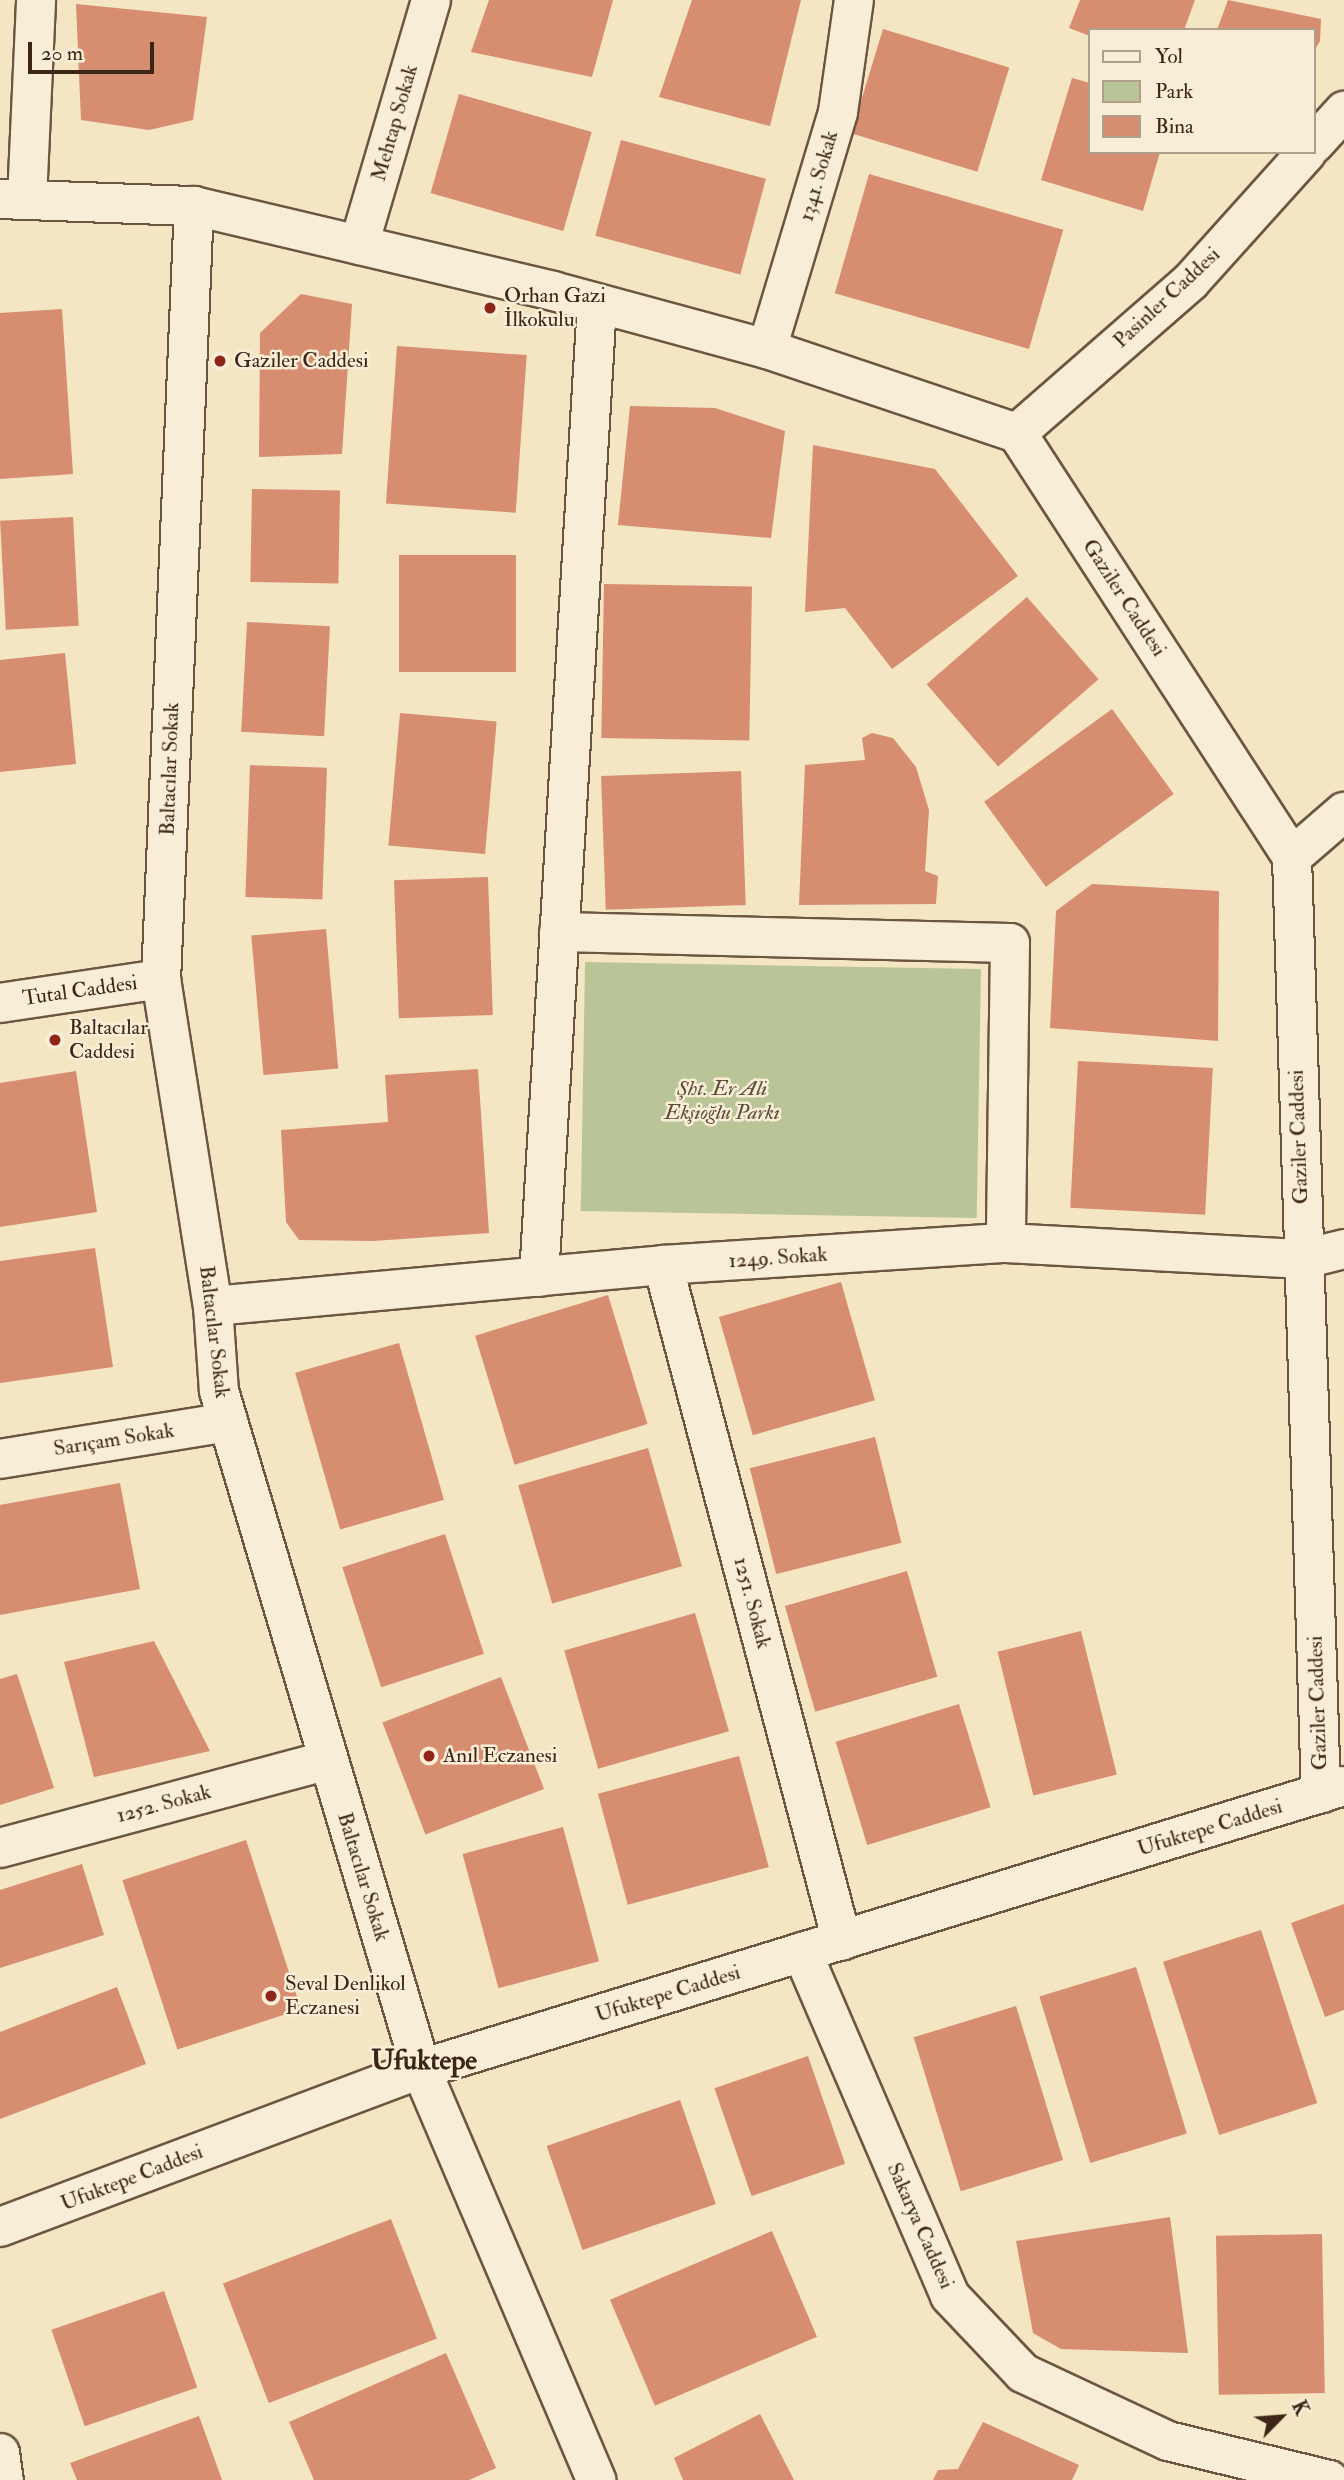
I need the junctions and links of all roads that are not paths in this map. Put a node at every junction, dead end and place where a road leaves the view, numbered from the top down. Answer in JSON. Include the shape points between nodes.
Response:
{"nodes":[{"id":1,"x":36,"y":0,"type":"edge"},
{"id":2,"x":431,"y":0,"type":"edge"},
{"id":3,"x":854,"y":0,"type":"edge"},
{"id":4,"x":1344,"y":111,"type":"edge"},
{"id":5,"x":1316,"y":142,"type":"edge"},
{"id":6,"x":1305,"y":154,"type":"edge"},
{"id":7,"x":13,"y":199,"type":"edge"},
{"id":8,"x":194,"y":206,"type":"junction"},
{"id":9,"x":359,"y":245,"type":"junction"},
{"id":10,"x":597,"y":305,"type":"junction"},
{"id":11,"x":767,"y":349,"type":"junction"},
{"id":12,"x":1017,"y":433,"type":"junction"},
{"id":13,"x":1344,"y":812,"type":"edge"},
{"id":14,"x":1292,"y":857,"type":"junction"},
{"id":15,"x":559,"y":932,"type":"junction"},
{"id":16,"x":161,"y":979,"type":"junction"},
{"id":17,"x":0,"y":1003,"type":"edge"},
{"id":18,"x":1006,"y":1243,"type":"junction"},
{"id":19,"x":1344,"y":1249,"type":"edge"},
{"id":20,"x":1304,"y":1259,"type":"junction"},
{"id":21,"x":663,"y":1265,"type":"junction"},
{"id":22,"x":539,"y":1277,"type":"junction"},
{"id":23,"x":213,"y":1306,"type":"junction"},
{"id":24,"x":228,"y":1422,"type":"junction"},
{"id":25,"x":0,"y":1459,"type":"edge"},
{"id":26,"x":328,"y":1760,"type":"junction"},
{"id":27,"x":1333,"y":1790,"type":"edge"},
{"id":28,"x":0,"y":1848,"type":"edge"},
{"id":29,"x":842,"y":1941,"type":"junction"},
{"id":30,"x":802,"y":1952,"type":"junction"},
{"id":31,"x":421,"y":2069,"type":"junction"},
{"id":32,"x":0,"y":2227,"type":"edge"},
{"id":33,"x":0,"y":2453,"type":"edge"},
{"id":34,"x":4,"y":2480,"type":"edge"},
{"id":35,"x":597,"y":2480,"type":"edge"},
{"id":36,"x":1329,"y":2480,"type":"edge"}],
"edges":[{"from":1,"to":7,"type":"street"},
{"from":2,"to":9,"type":"street","name":"Mehtap Sokak"},
{"from":3,"to":11,"type":"street","name":"1341. Sokak","via":[[838,113]]},
{"from":4,"to":5,"type":"street"},
{"from":6,"to":12,"type":"street","name":"Pasinler Caddesi","via":[[1191,281]]},
{"from":7,"to":8,"type":"street"},
{"from":8,"to":9,"type":"street"},
{"from":8,"to":16,"type":"street","name":"Baltacılar Sokak"},
{"from":9,"to":10,"type":"street"},
{"from":10,"to":11,"type":"street"},
{"from":10,"to":15,"type":"street"},
{"from":11,"to":12,"type":"street"},
{"from":12,"to":14,"type":"street","name":"Gaziler Caddesi"},
{"from":13,"to":14,"type":"street"},
{"from":14,"to":20,"type":"street","name":"Gaziler Caddesi"},
{"from":15,"to":18,"type":"street","via":[[1010,943]]},
{"from":15,"to":22,"type":"street"},
{"from":16,"to":17,"type":"street","name":"Tutal Caddesi"},
{"from":16,"to":23,"type":"street","name":"Baltacılar Sokak"},
{"from":18,"to":20,"type":"street","name":"1249. Sokak"},
{"from":18,"to":21,"type":"street","name":"1249. Sokak"},
{"from":19,"to":20,"type":"street","name":"1249. Sokak"},
{"from":20,"to":27,"type":"street","name":"Gaziler Caddesi"},
{"from":21,"to":22,"type":"street","name":"1249. Sokak"},
{"from":21,"to":29,"type":"street","name":"1251. Sokak"},
{"from":22,"to":23,"type":"street","name":"1249. Sokak"},
{"from":23,"to":24,"type":"street","name":"Baltacılar Sokak","via":[[219,1391]]},
{"from":24,"to":25,"type":"street","name":"Sarıçam Sokak"},
{"from":24,"to":26,"type":"street","name":"Baltacılar Sokak"},
{"from":26,"to":28,"type":"street","name":"1252. Sokak"},
{"from":26,"to":31,"type":"street","name":"Baltacılar Sokak"},
{"from":27,"to":29,"type":"street","name":"Ufuktepe Caddesi"},
{"from":29,"to":30,"type":"street","name":"Ufuktepe Caddesi"},
{"from":30,"to":31,"type":"street","name":"Ufuktepe Caddesi"},
{"from":30,"to":36,"type":"street","name":"Sakarya Caddesi","via":[[950,2296],[1023,2373],[1168,2441]]},
{"from":31,"to":32,"type":"street","name":"Ufuktepe Caddesi"},
{"from":31,"to":35,"type":"street","name":"Baltacılar Sokak"},
{"from":33,"to":34,"type":"street"}]}
